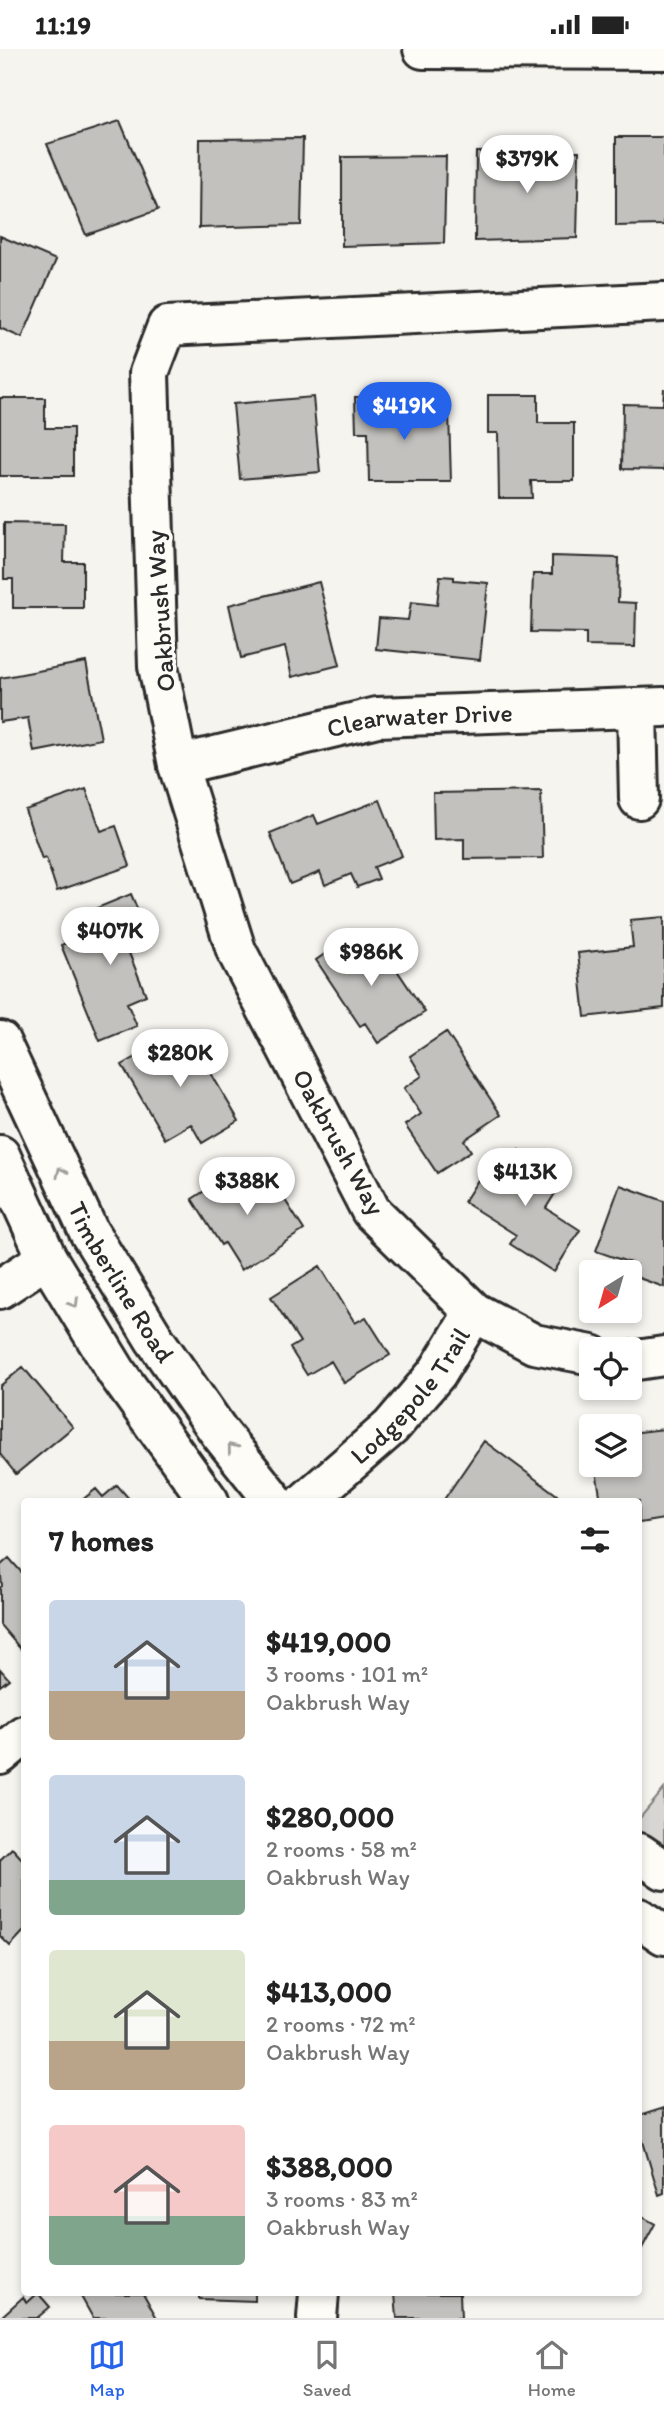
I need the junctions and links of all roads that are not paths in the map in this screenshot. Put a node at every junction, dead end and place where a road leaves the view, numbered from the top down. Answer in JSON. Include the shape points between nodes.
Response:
{"nodes":[{"id":1,"x":423,"y":49,"type":"edge"},
{"id":2,"x":664,"y":50,"type":"edge"},
{"id":3,"x":664,"y":302,"type":"edge"},
{"id":4,"x":650,"y":708,"type":"edge"},
{"id":5,"x":178,"y":765,"type":"junction"},
{"id":6,"x":639,"y":799,"type":"dead end"},
{"id":7,"x":0,"y":1041,"type":"edge"},
{"id":8,"x":0,"y":1155,"type":"edge"},
{"id":9,"x":47,"y":1258,"type":"junction"},
{"id":10,"x":0,"y":1289,"type":"edge"},
{"id":11,"x":474,"y":1312,"type":"junction"},
{"id":12,"x":579,"y":1353,"type":"edge"},
{"id":13,"x":664,"y":1356,"type":"edge"},
{"id":14,"x":642,"y":1359,"type":"edge"},
{"id":15,"x":207,"y":1498,"type":"edge"},
{"id":16,"x":272,"y":1498,"type":"edge"},
{"id":17,"x":309,"y":1498,"type":"edge"},
{"id":18,"x":21,"y":1738,"type":"edge"},
{"id":19,"x":0,"y":1755,"type":"edge"},
{"id":20,"x":642,"y":1855,"type":"edge"},
{"id":21,"x":664,"y":1870,"type":"edge"},
{"id":22,"x":642,"y":1920,"type":"edge"},
{"id":23,"x":664,"y":1935,"type":"edge"},
{"id":24,"x":319,"y":2296,"type":"edge"},
{"id":25,"x":317,"y":2318,"type":"edge"}],
"edges":[{"from":1,"to":2,"type":"street"},
{"from":3,"to":5,"type":"street","name":"Oakbrush Way","via":[[167,326],[149,373],[158,666]]},
{"from":4,"to":5,"type":"street","name":"Clearwater Drive","via":[[377,716]]},
{"from":4,"to":6,"type":"street"},
{"from":5,"to":11,"type":"street","name":"Oakbrush Way","via":[[236,950],[371,1211]]},
{"from":16,"to":7,"type":"street","name":"Timberline Road","one_way":true,"via":[[155,1340],[89,1232]]},
{"from":8,"to":9,"type":"street","name":"Timberline Road"},
{"from":9,"to":10,"type":"street"},
{"from":9,"to":15,"type":"street","name":"Timberline Road","one_way":true,"via":[[117,1373]]},
{"from":11,"to":12,"type":"street","name":"Oakbrush Way","via":[[534,1344]]},
{"from":11,"to":17,"type":"street","name":"Lodgepole Trail","via":[[437,1373],[391,1427]]},
{"from":13,"to":14,"type":"street"},
{"from":18,"to":19,"type":"street"},
{"from":20,"to":21,"type":"street"},
{"from":22,"to":23,"type":"street"},
{"from":24,"to":25,"type":"street"}]}
